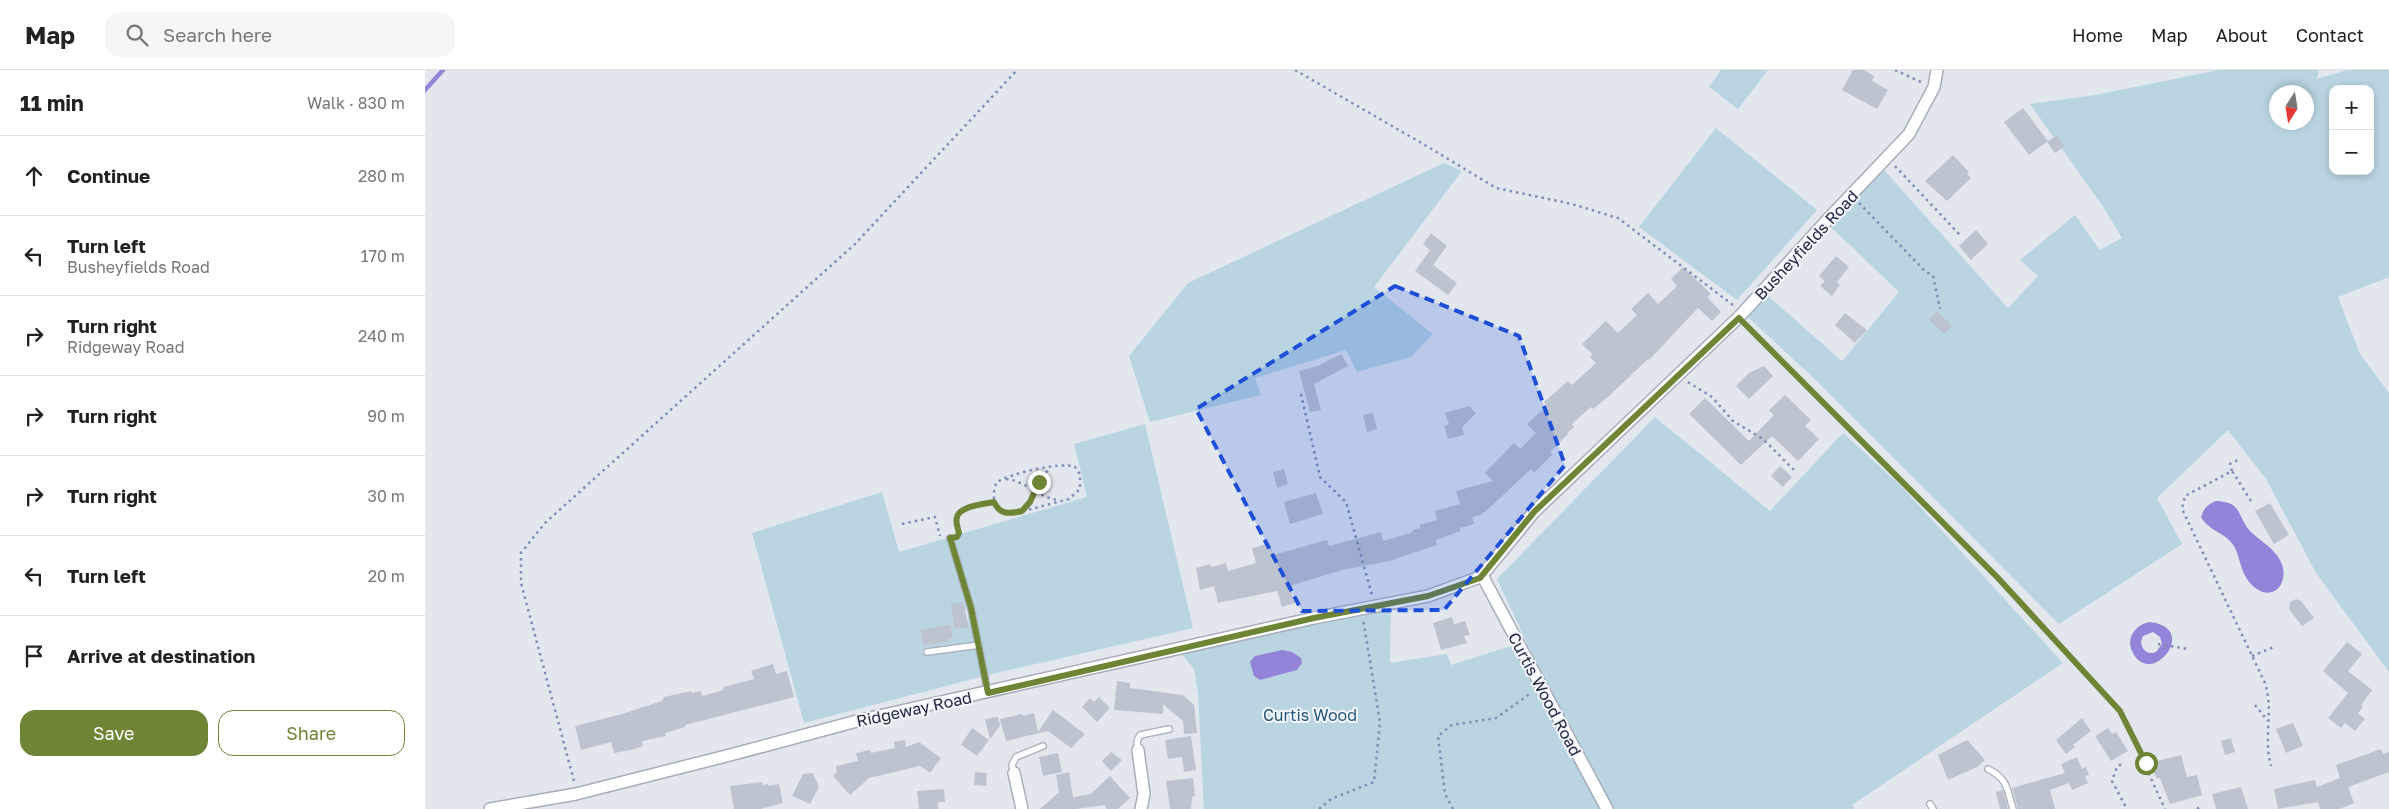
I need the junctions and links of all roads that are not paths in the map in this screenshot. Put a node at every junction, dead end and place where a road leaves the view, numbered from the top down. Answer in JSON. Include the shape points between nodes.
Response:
{"nodes":[{"id":1,"x":1937,"y":70,"type":"edge"},
{"id":2,"x":950,"y":538,"type":"road end"},
{"id":3,"x":1482,"y":577,"type":"junction"},
{"id":4,"x":979,"y":645,"type":"junction"},
{"id":5,"x":927,"y":652,"type":"dead end"},
{"id":6,"x":988,"y":693,"type":"junction"},
{"id":7,"x":1169,"y":729,"type":"dead end"},
{"id":8,"x":1043,"y":746,"type":"dead end"},
{"id":9,"x":1138,"y":750,"type":"joint"},
{"id":10,"x":1988,"y":768,"type":"dead end"},
{"id":11,"x":1014,"y":773,"type":"joint"},
{"id":12,"x":490,"y":809,"type":"edge"},
{"id":13,"x":1022,"y":809,"type":"edge"},
{"id":14,"x":1141,"y":809,"type":"edge"},
{"id":15,"x":1607,"y":809,"type":"edge"},
{"id":16,"x":2013,"y":809,"type":"edge"}],
"edges":[{"from":1,"to":3,"type":"street","name":"Busheyfields Road","via":[[1934,88],[1909,134],[1739,318],[1534,512]]},
{"from":2,"to":4,"type":"lane"},
{"from":3,"to":6,"type":"street","name":"Ridgeway Road","via":[[1428,596]]},
{"from":3,"to":15,"type":"street","name":"Curtis Wood Road"},
{"from":4,"to":5,"type":"lane"},
{"from":4,"to":6,"type":"lane"},
{"from":6,"to":12,"type":"street","name":"Ridgeway Road","via":[[857,721],[576,794]]},
{"from":7,"to":9,"type":"lane","via":[[1140,735]]},
{"from":8,"to":11,"type":"lane","via":[[1015,757]]},
{"from":9,"to":14,"type":"street","via":[[1144,794]]},
{"from":10,"to":16,"type":"lane","via":[[2001,775]]},
{"from":11,"to":13,"type":"street"}]}
